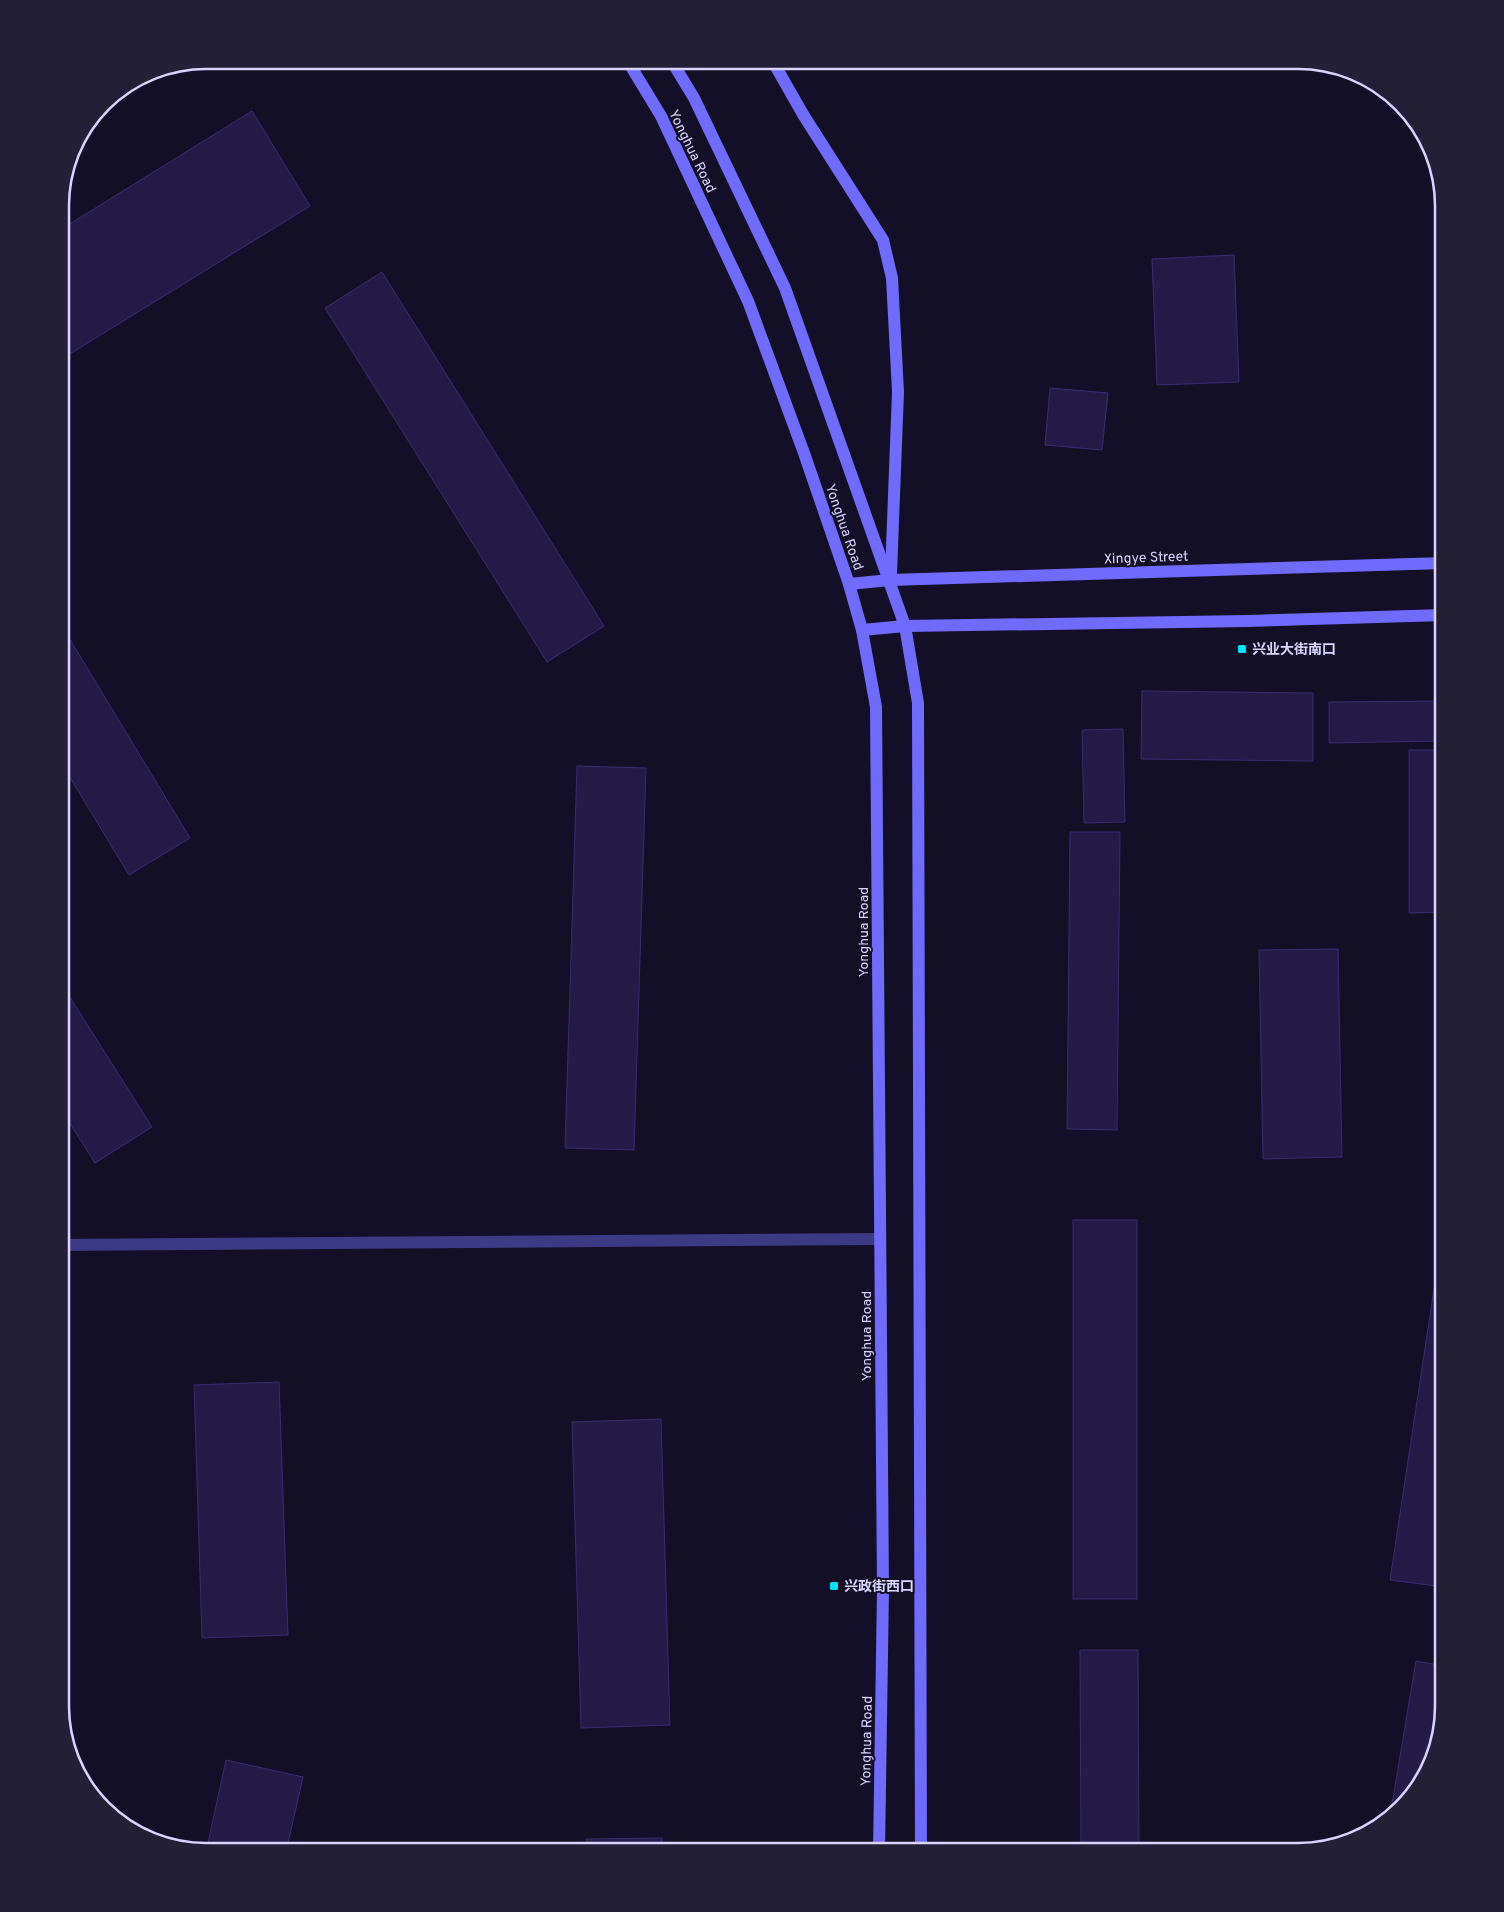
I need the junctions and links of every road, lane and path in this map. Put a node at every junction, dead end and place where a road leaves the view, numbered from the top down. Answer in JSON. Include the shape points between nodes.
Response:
{"nodes":[{"id":1,"x":632,"y":69,"type":"edge"},
{"id":2,"x":676,"y":69,"type":"edge"},
{"id":3,"x":777,"y":69,"type":"edge"},
{"id":4,"x":1435,"y":563,"type":"edge"},
{"id":5,"x":890,"y":580,"type":"junction"},
{"id":6,"x":849,"y":584,"type":"junction"},
{"id":7,"x":1435,"y":615,"type":"edge"},
{"id":8,"x":905,"y":626,"type":"junction"},
{"id":9,"x":862,"y":630,"type":"junction"},
{"id":10,"x":880,"y":1239,"type":"junction"},
{"id":11,"x":69,"y":1245,"type":"edge"},
{"id":12,"x":879,"y":1843,"type":"edge"},
{"id":13,"x":922,"y":1843,"type":"edge"}],
"edges":[{"from":1,"to":6,"type":"main road","name":"Yonghua Road","via":[[661,116],[748,301]]},
{"from":2,"to":5,"type":"main road","name":"Yonghua Road","via":[[694,98],[785,288]]},
{"from":3,"to":5,"type":"main road","via":[[883,240],[892,278],[898,392]]},
{"from":4,"to":5,"type":"main road","name":"Xingye Street"},
{"from":5,"to":6,"type":"main road","name":"Xingye Street"},
{"from":5,"to":8,"type":"main road","name":"Yonghua Road"},
{"from":6,"to":9,"type":"main road","name":"Yonghua Road"},
{"from":7,"to":8,"type":"main road"},
{"from":8,"to":9,"type":"main road"},
{"from":8,"to":13,"type":"main road","name":"Yonghua Road","via":[[918,703]]},
{"from":9,"to":10,"type":"main road","name":"Yonghua Road","via":[[876,707]]},
{"from":10,"to":11,"type":"street"},
{"from":10,"to":12,"type":"main road","name":"Yonghua Road","via":[[883,1589]]}]}
